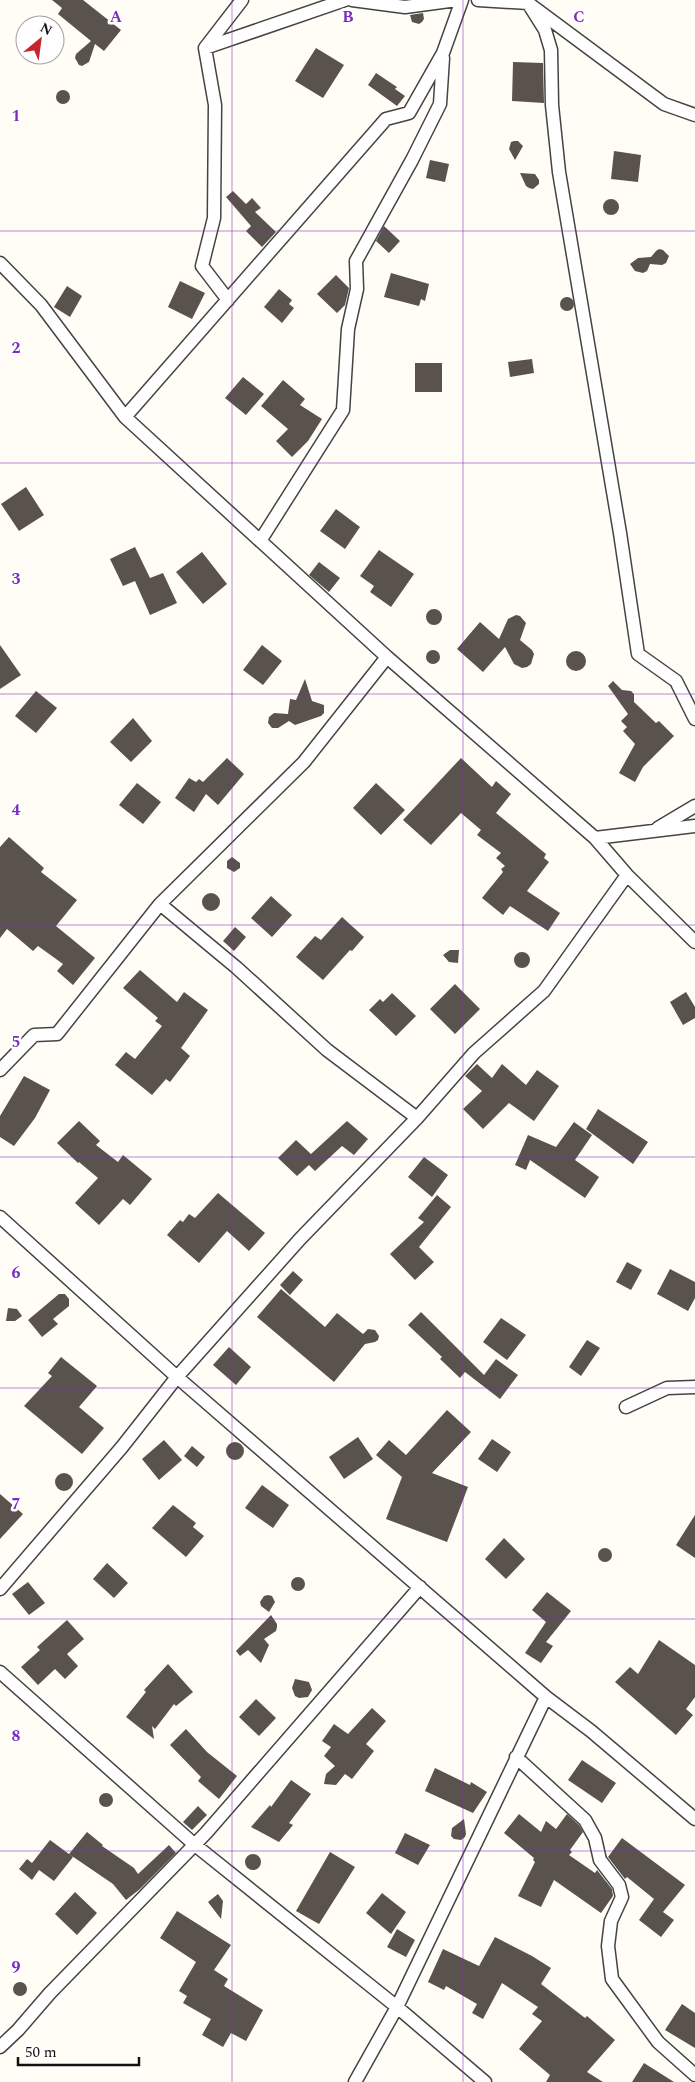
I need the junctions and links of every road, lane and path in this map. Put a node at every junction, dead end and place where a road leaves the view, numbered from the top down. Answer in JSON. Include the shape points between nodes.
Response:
{"nodes":[{"id":1,"x":242,"y":0,"type":"edge"},
{"id":2,"x":345,"y":0,"type":"edge"},
{"id":3,"x":352,"y":0,"type":"edge"},
{"id":4,"x":456,"y":0,"type":"edge"},
{"id":5,"x":462,"y":0,"type":"edge"},
{"id":6,"x":478,"y":0,"type":"edge"},
{"id":7,"x":528,"y":3,"type":"junction"},
{"id":8,"x":204,"y":48,"type":"junction"},
{"id":9,"x":443,"y":52,"type":"junction"},
{"id":10,"x":695,"y":114,"type":"edge"},
{"id":11,"x":0,"y":262,"type":"edge"},
{"id":12,"x":228,"y":300,"type":"junction"},
{"id":13,"x":125,"y":416,"type":"junction"},
{"id":14,"x":260,"y":541,"type":"junction"},
{"id":15,"x":386,"y":658,"type":"junction"},
{"id":16,"x":695,"y":719,"type":"edge"},
{"id":17,"x":695,"y":806,"type":"edge"},
{"id":18,"x":695,"y":826,"type":"edge"},
{"id":19,"x":654,"y":830,"type":"junction"},
{"id":20,"x":595,"y":838,"type":"junction"},
{"id":21,"x":626,"y":875,"type":"junction"},
{"id":22,"x":160,"y":904,"type":"junction"},
{"id":23,"x":695,"y":942,"type":"edge"},
{"id":24,"x":0,"y":1070,"type":"edge"},
{"id":25,"x":417,"y":1118,"type":"junction"},
{"id":26,"x":0,"y":1217,"type":"edge"},
{"id":27,"x":177,"y":1377,"type":"junction"},
{"id":28,"x":695,"y":1387,"type":"edge"},
{"id":29,"x":626,"y":1407,"type":"dead end"},
{"id":30,"x":420,"y":1587,"type":"junction"},
{"id":31,"x":0,"y":1589,"type":"edge"},
{"id":32,"x":0,"y":1672,"type":"edge"},
{"id":33,"x":546,"y":1697,"type":"junction"},
{"id":34,"x":516,"y":1758,"type":"junction"},
{"id":35,"x":695,"y":1819,"type":"edge"},
{"id":36,"x":195,"y":1845,"type":"junction"},
{"id":37,"x":397,"y":2007,"type":"junction"},
{"id":38,"x":0,"y":2046,"type":"edge"},
{"id":39,"x":695,"y":2075,"type":"edge"},
{"id":40,"x":355,"y":2082,"type":"edge"},
{"id":41,"x":486,"y":2082,"type":"edge"}],
"edges":[{"from":1,"to":8,"type":"street"},
{"from":2,"to":8,"type":"street"},
{"from":3,"to":4,"type":"street","via":[[405,7]]},
{"from":5,"to":9,"type":"street"},
{"from":6,"to":7,"type":"street"},
{"from":7,"to":10,"type":"street","via":[[664,104]]},
{"from":7,"to":16,"type":"street","via":[[545,30],[551,50],[552,105],[559,172],[638,654],[676,681]]},
{"from":8,"to":12,"type":"street","via":[[215,105],[214,218],[202,266]]},
{"from":9,"to":12,"type":"street","via":[[409,113],[386,119]]},
{"from":9,"to":14,"type":"street","via":[[440,104],[356,261],[358,289],[348,329],[343,410]]},
{"from":11,"to":13,"type":"street","via":[[41,305]]},
{"from":12,"to":13,"type":"street"},
{"from":13,"to":14,"type":"street"},
{"from":14,"to":15,"type":"street"},
{"from":15,"to":20,"type":"street"},
{"from":15,"to":22,"type":"street","via":[[304,762]]},
{"from":17,"to":19,"type":"street"},
{"from":18,"to":19,"type":"street"},
{"from":19,"to":20,"type":"street"},
{"from":20,"to":21,"type":"street"},
{"from":21,"to":23,"type":"street"},
{"from":21,"to":25,"type":"street","via":[[544,991],[474,1053]]},
{"from":22,"to":24,"type":"street","via":[[57,1034],[34,1036]]},
{"from":22,"to":25,"type":"street","via":[[327,1050]]},
{"from":25,"to":27,"type":"street","via":[[300,1239]]},
{"from":26,"to":27,"type":"street"},
{"from":27,"to":30,"type":"street"},
{"from":27,"to":31,"type":"street","via":[[122,1447]]},
{"from":28,"to":29,"type":"street","via":[[667,1388]]},
{"from":30,"to":33,"type":"street"},
{"from":30,"to":36,"type":"street"},
{"from":32,"to":36,"type":"street"},
{"from":33,"to":34,"type":"street"},
{"from":33,"to":35,"type":"street"},
{"from":34,"to":37,"type":"street"},
{"from":34,"to":39,"type":"street","via":[[585,1820],[595,1838],[600,1860],[619,1885],[622,1897],[611,1920],[608,1946],[612,1980],[658,2042]]},
{"from":36,"to":37,"type":"street"},
{"from":36,"to":38,"type":"street"},
{"from":37,"to":40,"type":"street"},
{"from":37,"to":41,"type":"street"}]}
